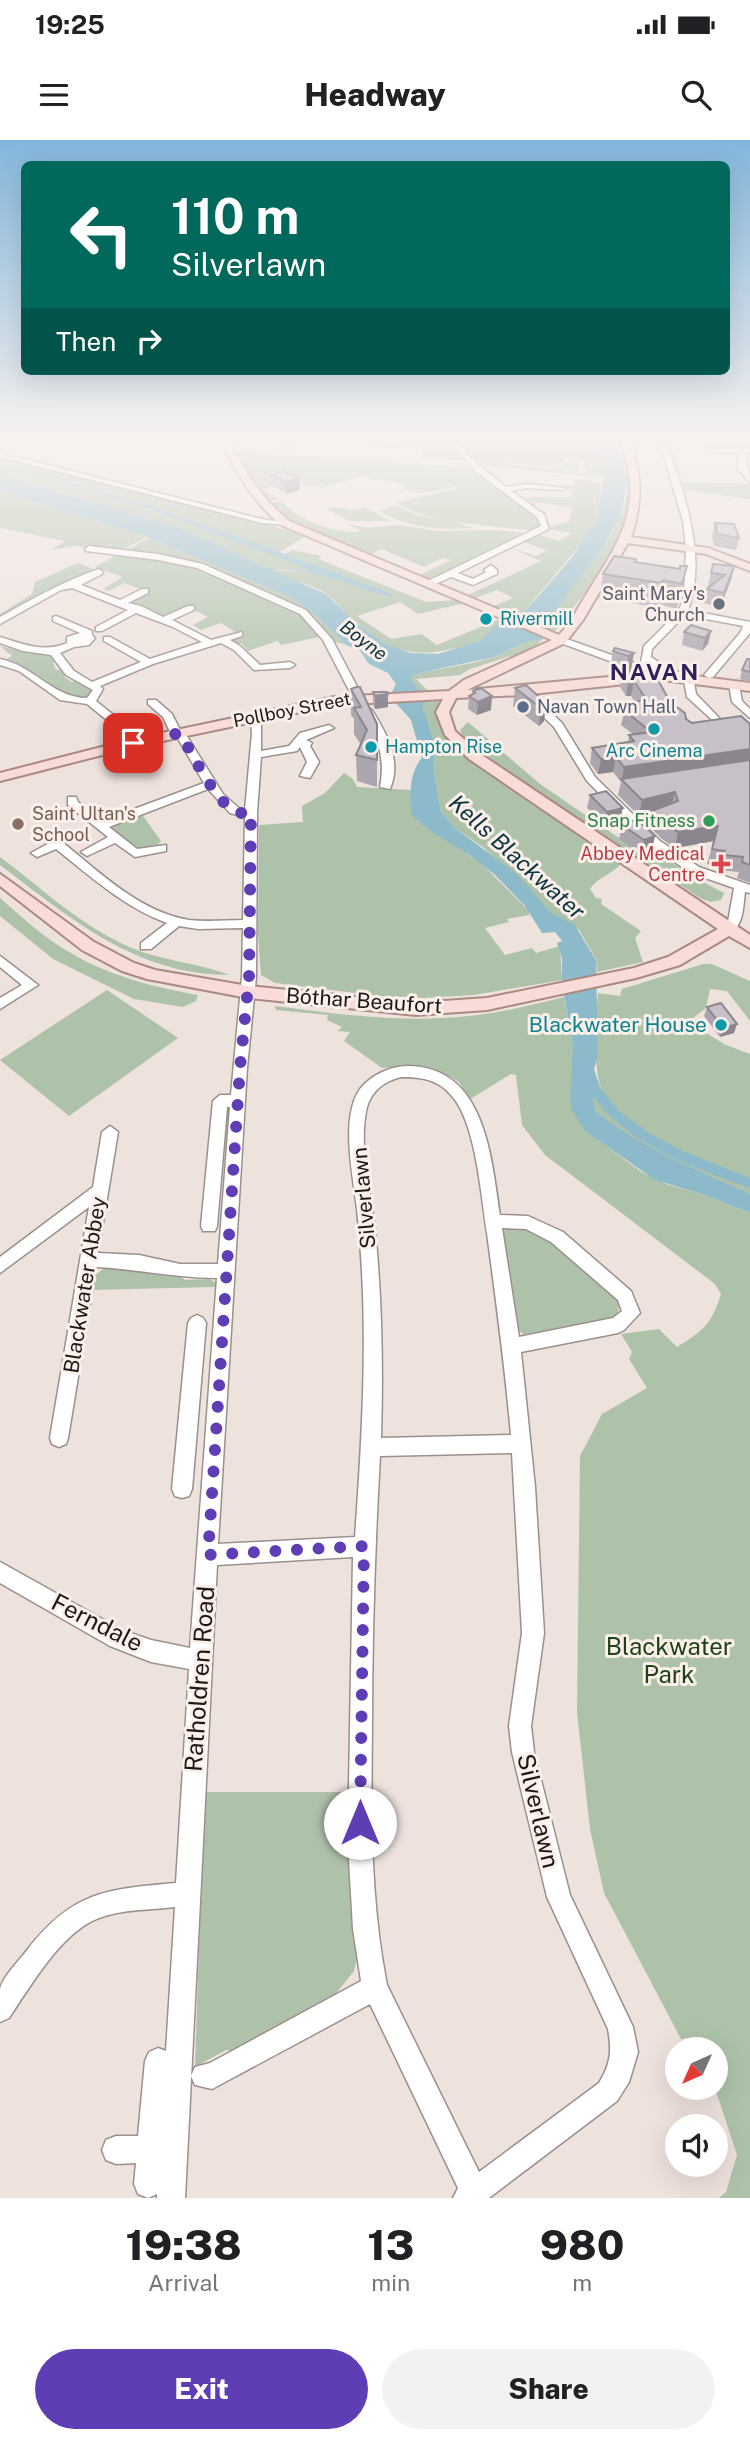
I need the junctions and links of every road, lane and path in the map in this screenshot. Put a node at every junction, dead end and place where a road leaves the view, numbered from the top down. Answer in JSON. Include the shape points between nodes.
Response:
{"nodes":[{"id":1,"x":302,"y":530,"type":"edge"},
{"id":2,"x":540,"y":530,"type":"edge"},
{"id":3,"x":629,"y":530,"type":"edge"},
{"id":4,"x":636,"y":530,"type":"edge"},
{"id":5,"x":687,"y":530,"type":"edge"},
{"id":6,"x":625,"y":539,"type":"junction"},
{"id":7,"x":644,"y":542,"type":"junction"},
{"id":8,"x":690,"y":548,"type":"junction"},
{"id":9,"x":89,"y":549,"type":"dead end"},
{"id":10,"x":618,"y":552,"type":"junction"},
{"id":11,"x":491,"y":568,"type":"dead end"},
{"id":12,"x":750,"y":568,"type":"edge"},
{"id":13,"x":99,"y":572,"type":"dead end"},
{"id":14,"x":451,"y":573,"type":"junction"},
{"id":15,"x":429,"y":584,"type":"junction"},
{"id":16,"x":73,"y":585,"type":"junction"},
{"id":17,"x":145,"y":591,"type":"dead end"},
{"id":18,"x":122,"y":602,"type":"junction"},
{"id":19,"x":138,"y":608,"type":"junction"},
{"id":20,"x":191,"y":608,"type":"dead end"},
{"id":21,"x":683,"y":612,"type":"junction"},
{"id":22,"x":56,"y":619,"type":"dead end"},
{"id":23,"x":164,"y":620,"type":"junction"},
{"id":24,"x":0,"y":621,"type":"edge"},
{"id":25,"x":749,"y":625,"type":"edge"},
{"id":26,"x":239,"y":634,"type":"dead end"},
{"id":27,"x":96,"y":635,"type":"junction"},
{"id":28,"x":556,"y":637,"type":"junction"},
{"id":29,"x":0,"y":640,"type":"edge"},
{"id":30,"x":223,"y":640,"type":"junction"},
{"id":31,"x":210,"y":643,"type":"junction"},
{"id":32,"x":54,"y":652,"type":"junction"},
{"id":33,"x":0,"y":662,"type":"edge"},
{"id":34,"x":149,"y":662,"type":"junction"},
{"id":35,"x":645,"y":663,"type":"junction"},
{"id":36,"x":290,"y":666,"type":"dead end"},
{"id":37,"x":689,"y":679,"type":"junction"},
{"id":38,"x":707,"y":679,"type":"junction"},
{"id":39,"x":630,"y":680,"type":"junction"},
{"id":40,"x":93,"y":685,"type":"junction"},
{"id":41,"x":734,"y":685,"type":"junction"},
{"id":42,"x":750,"y":687,"type":"edge"},
{"id":43,"x":522,"y":691,"type":"junction"},
{"id":44,"x":453,"y":694,"type":"junction"},
{"id":45,"x":360,"y":698,"type":"junction"},
{"id":46,"x":89,"y":701,"type":"junction"},
{"id":47,"x":152,"y":702,"type":"dead end"},
{"id":48,"x":283,"y":710,"type":"junction"},
{"id":49,"x":251,"y":717,"type":"junction"},
{"id":50,"x":750,"y":717,"type":"edge"},
{"id":51,"x":722,"y":726,"type":"junction"},
{"id":52,"x":329,"y":728,"type":"dead end"},
{"id":53,"x":703,"y":731,"type":"edge"},
{"id":54,"x":178,"y":733,"type":"junction"},
{"id":55,"x":257,"y":733,"type":"junction"},
{"id":56,"x":133,"y":743,"type":"junction"},
{"id":57,"x":290,"y":749,"type":"junction"},
{"id":58,"x":255,"y":755,"type":"junction"},
{"id":59,"x":306,"y":776,"type":"dead end"},
{"id":60,"x":0,"y":778,"type":"edge"},
{"id":61,"x":212,"y":784,"type":"junction"},
{"id":62,"x":386,"y":787,"type":"dead end"},
{"id":63,"x":615,"y":789,"type":"dead end"},
{"id":64,"x":602,"y":791,"type":"junction"},
{"id":65,"x":72,"y":799,"type":"dead end"},
{"id":66,"x":251,"y":813,"type":"junction"},
{"id":67,"x":100,"y":826,"type":"junction"},
{"id":68,"x":116,"y":838,"type":"junction"},
{"id":69,"x":162,"y":848,"type":"dead end"},
{"id":70,"x":87,"y":852,"type":"dead end"},
{"id":71,"x":37,"y":853,"type":"dead end"},
{"id":72,"x":0,"y":879,"type":"edge"},
{"id":73,"x":745,"y":888,"type":"edge"},
{"id":74,"x":177,"y":921,"type":"junction"},
{"id":75,"x":250,"y":924,"type":"junction"},
{"id":76,"x":729,"y":929,"type":"junction"},
{"id":77,"x":750,"y":943,"type":"edge"},
{"id":78,"x":708,"y":944,"type":"junction"},
{"id":79,"x":146,"y":946,"type":"dead end"},
{"id":80,"x":750,"y":953,"type":"edge"},
{"id":81,"x":0,"y":960,"type":"edge"},
{"id":82,"x":248,"y":992,"type":"junction"},
{"id":83,"x":0,"y":1004,"type":"edge"},
{"id":84,"x":237,"y":1101,"type":"junction"},
{"id":85,"x":110,"y":1132,"type":"dead end"},
{"id":86,"x":100,"y":1190,"type":"junction"},
{"id":87,"x":494,"y":1221,"type":"junction"},
{"id":88,"x":209,"y":1226,"type":"dead end"},
{"id":89,"x":89,"y":1260,"type":"junction"},
{"id":90,"x":0,"y":1266,"type":"edge"},
{"id":91,"x":227,"y":1271,"type":"junction"},
{"id":92,"x":197,"y":1323,"type":"dead end"},
{"id":93,"x":512,"y":1346,"type":"junction"},
{"id":94,"x":192,"y":1396,"type":"junction"},
{"id":95,"x":218,"y":1398,"type":"junction"},
{"id":96,"x":59,"y":1438,"type":"dead end"},
{"id":97,"x":521,"y":1444,"type":"junction"},
{"id":98,"x":373,"y":1447,"type":"junction"},
{"id":99,"x":182,"y":1489,"type":"dead end"},
{"id":100,"x":364,"y":1546,"type":"junction"},
{"id":101,"x":208,"y":1555,"type":"junction"},
{"id":102,"x":0,"y":1572,"type":"edge"},
{"id":103,"x":200,"y":1660,"type":"junction"},
{"id":104,"x":187,"y":1894,"type":"junction"},
{"id":105,"x":375,"y":1987,"type":"junction"},
{"id":106,"x":0,"y":2009,"type":"edge"},
{"id":107,"x":158,"y":2061,"type":"dead end"},
{"id":108,"x":204,"y":2076,"type":"dead end"},
{"id":109,"x":165,"y":2103,"type":"junction"},
{"id":110,"x":150,"y":2149,"type":"junction"},
{"id":111,"x":116,"y":2150,"type":"dead end"},
{"id":112,"x":148,"y":2184,"type":"dead end"},
{"id":113,"x":470,"y":2195,"type":"edge"},
{"id":114,"x":171,"y":2198,"type":"edge"}],
"edges":[{"from":1,"to":15,"type":"main road"},
{"from":2,"to":14,"type":"street"},
{"from":3,"to":6,"type":"main road"},
{"from":4,"to":7,"type":"main road"},
{"from":5,"to":8,"type":"street"},
{"from":6,"to":7,"type":"main road"},
{"from":6,"to":10,"type":"main road"},
{"from":7,"to":8,"type":"main road"},
{"from":7,"to":10,"type":"main road"},
{"from":8,"to":12,"type":"main road"},
{"from":8,"to":21,"type":"street","via":[[689,596]]},
{"from":9,"to":45,"type":"street","via":[[192,564],[303,612],[327,639]]},
{"from":10,"to":28,"type":"main road"},
{"from":11,"to":14,"type":"street","via":[[488,570],[494,572],[473,582]]},
{"from":13,"to":16,"type":"street"},
{"from":14,"to":15,"type":"street"},
{"from":15,"to":28,"type":"main road"},
{"from":16,"to":18,"type":"street"},
{"from":16,"to":24,"type":"street","via":[[58,588]]},
{"from":17,"to":18,"type":"street"},
{"from":18,"to":19,"type":"street"},
{"from":19,"to":23,"type":"street"},
{"from":19,"to":27,"type":"street"},
{"from":20,"to":23,"type":"street"},
{"from":21,"to":25,"type":"street"},
{"from":21,"to":35,"type":"street","via":[[647,648]]},
{"from":22,"to":27,"type":"street"},
{"from":23,"to":31,"type":"street"},
{"from":25,"to":38,"type":"street"},
{"from":26,"to":30,"type":"street"},
{"from":27,"to":32,"type":"street","via":[[73,637],[72,643]]},
{"from":27,"to":34,"type":"street"},
{"from":28,"to":35,"type":"street","via":[[615,660]]},
{"from":28,"to":44,"type":"main road","via":[[524,660],[470,680]]},
{"from":29,"to":32,"type":"street"},
{"from":30,"to":31,"type":"street"},
{"from":30,"to":36,"type":"street","via":[[258,668]]},
{"from":31,"to":34,"type":"street"},
{"from":32,"to":40,"type":"street","via":[[70,673]]},
{"from":33,"to":46,"type":"street","via":[[12,664],[65,699]]},
{"from":34,"to":40,"type":"street"},
{"from":35,"to":37,"type":"street"},
{"from":35,"to":39,"type":"street"},
{"from":37,"to":38,"type":"main road","name":"Pollboy Street"},
{"from":37,"to":39,"type":"main road","name":"Pollboy Street"},
{"from":37,"to":51,"type":"street","via":[[691,695]]},
{"from":38,"to":41,"type":"main road","name":"Pollboy Street"},
{"from":39,"to":43,"type":"main road","name":"Pollboy Street"},
{"from":40,"to":46,"type":"street","via":[[99,692]]},
{"from":41,"to":42,"type":"main road","name":"Pollboy Street"},
{"from":41,"to":50,"type":"street","via":[[737,702]]},
{"from":43,"to":44,"type":"main road","name":"Pollboy Street"},
{"from":43,"to":64,"type":"street","via":[[558,725]]},
{"from":44,"to":45,"type":"main road","name":"Pollboy Street"},
{"from":44,"to":76,"type":"main road","via":[[444,717],[448,731],[462,747]]},
{"from":45,"to":48,"type":"main road","name":"Pollboy Street"},
{"from":45,"to":62,"type":"street","via":[[387,748],[390,771]]},
{"from":46,"to":56,"type":"street"},
{"from":47,"to":54,"type":"street"},
{"from":48,"to":49,"type":"main road","name":"Pollboy Street"},
{"from":48,"to":55,"type":"street","via":[[266,718]]},
{"from":49,"to":54,"type":"main road","name":"Pollboy Street"},
{"from":49,"to":55,"type":"street"},
{"from":50,"to":51,"type":"street"},
{"from":51,"to":53,"type":"street"},
{"from":52,"to":57,"type":"street","via":[[304,735]]},
{"from":54,"to":56,"type":"main road","name":"Pollboy Street"},
{"from":54,"to":61,"type":"street"},
{"from":55,"to":58,"type":"street","name":"Ratholdren Road"},
{"from":56,"to":60,"type":"main road","name":"Pollboy Street"},
{"from":57,"to":58,"type":"street"},
{"from":57,"to":59,"type":"street","via":[[307,746],[313,762]]},
{"from":58,"to":66,"type":"street","name":"Ratholdren Road"},
{"from":61,"to":66,"type":"street","via":[[236,812]]},
{"from":61,"to":67,"type":"street"},
{"from":63,"to":64,"type":"street"},
{"from":64,"to":73,"type":"street","via":[[669,855],[709,877]]},
{"from":65,"to":67,"type":"street"},
{"from":66,"to":75,"type":"street","name":"Ratholdren Road"},
{"from":67,"to":68,"type":"street"},
{"from":68,"to":69,"type":"street","via":[[135,853]]},
{"from":68,"to":70,"type":"street"},
{"from":71,"to":74,"type":"street","via":[[57,844],[140,905]]},
{"from":72,"to":82,"type":"main road","name":"Bóthar Beaufort","via":[[74,937],[116,961],[153,975]]},
{"from":73,"to":76,"type":"street"},
{"from":74,"to":75,"type":"street"},
{"from":74,"to":79,"type":"street"},
{"from":75,"to":82,"type":"street","name":"Ratholdren Road"},
{"from":76,"to":77,"type":"main road"},
{"from":76,"to":78,"type":"main road","name":"Bóthar Beaufort"},
{"from":78,"to":80,"type":"main road","via":[[733,945]]},
{"from":78,"to":82,"type":"main road","name":"Bóthar Beaufort","via":[[674,961],[614,978],[487,1004],[416,1009]]},
{"from":81,"to":83,"type":"street","via":[[32,985]]},
{"from":82,"to":84,"type":"street","name":"Ratholdren Road"},
{"from":84,"to":88,"type":"street","via":[[220,1101]]},
{"from":84,"to":91,"type":"street","name":"Ratholdren Road"},
{"from":85,"to":86,"type":"street","name":"Blackwater Abbey"},
{"from":86,"to":89,"type":"street","name":"Blackwater Abbey"},
{"from":86,"to":90,"type":"street"},
{"from":87,"to":93,"type":"street","name":"Silverlawn"},
{"from":87,"to":93,"type":"street","via":[[528,1223],[557,1237],[625,1296],[631,1313],[618,1325]]},
{"from":87,"to":98,"type":"street","name":"Silverlawn","via":[[476,1132],[458,1092],[448,1082],[419,1072],[379,1078],[362,1097],[358,1123],[370,1272]]},
{"from":89,"to":91,"type":"street","via":[[139,1262],[180,1271]]},
{"from":89,"to":96,"type":"street","name":"Blackwater Abbey"},
{"from":91,"to":95,"type":"street","name":"Ratholdren Road"},
{"from":92,"to":94,"type":"street"},
{"from":93,"to":97,"type":"street","name":"Silverlawn"},
{"from":94,"to":95,"type":"street"},
{"from":94,"to":99,"type":"street"},
{"from":95,"to":101,"type":"street","name":"Ratholdren Road"},
{"from":97,"to":98,"type":"street"},
{"from":97,"to":113,"type":"street","name":"Silverlawn","via":[[533,1633],[520,1726],[523,1752],[559,1897],[620,2027],[625,2052],[620,2073],[608,2092]]},
{"from":98,"to":100,"type":"street","name":"Silverlawn"},
{"from":100,"to":101,"type":"street"},
{"from":100,"to":105,"type":"street","name":"Silverlawn","via":[[359,1870]]},
{"from":101,"to":103,"type":"street","name":"Ratholdren Road"},
{"from":102,"to":103,"type":"street","name":"Ferndale","via":[[117,1639]]},
{"from":103,"to":104,"type":"street","name":"Ratholdren Road"},
{"from":104,"to":106,"type":"street","via":[[89,1910],[63,1928]]},
{"from":104,"to":109,"type":"street","name":"Ratholdren Road"},
{"from":105,"to":108,"type":"street","via":[[212,2076]]},
{"from":105,"to":113,"type":"street","name":"Silverlawn"},
{"from":107,"to":109,"type":"street"},
{"from":109,"to":110,"type":"street"},
{"from":109,"to":114,"type":"street","name":"Ratholdren Road"},
{"from":110,"to":111,"type":"street"},
{"from":110,"to":112,"type":"street"}]}
